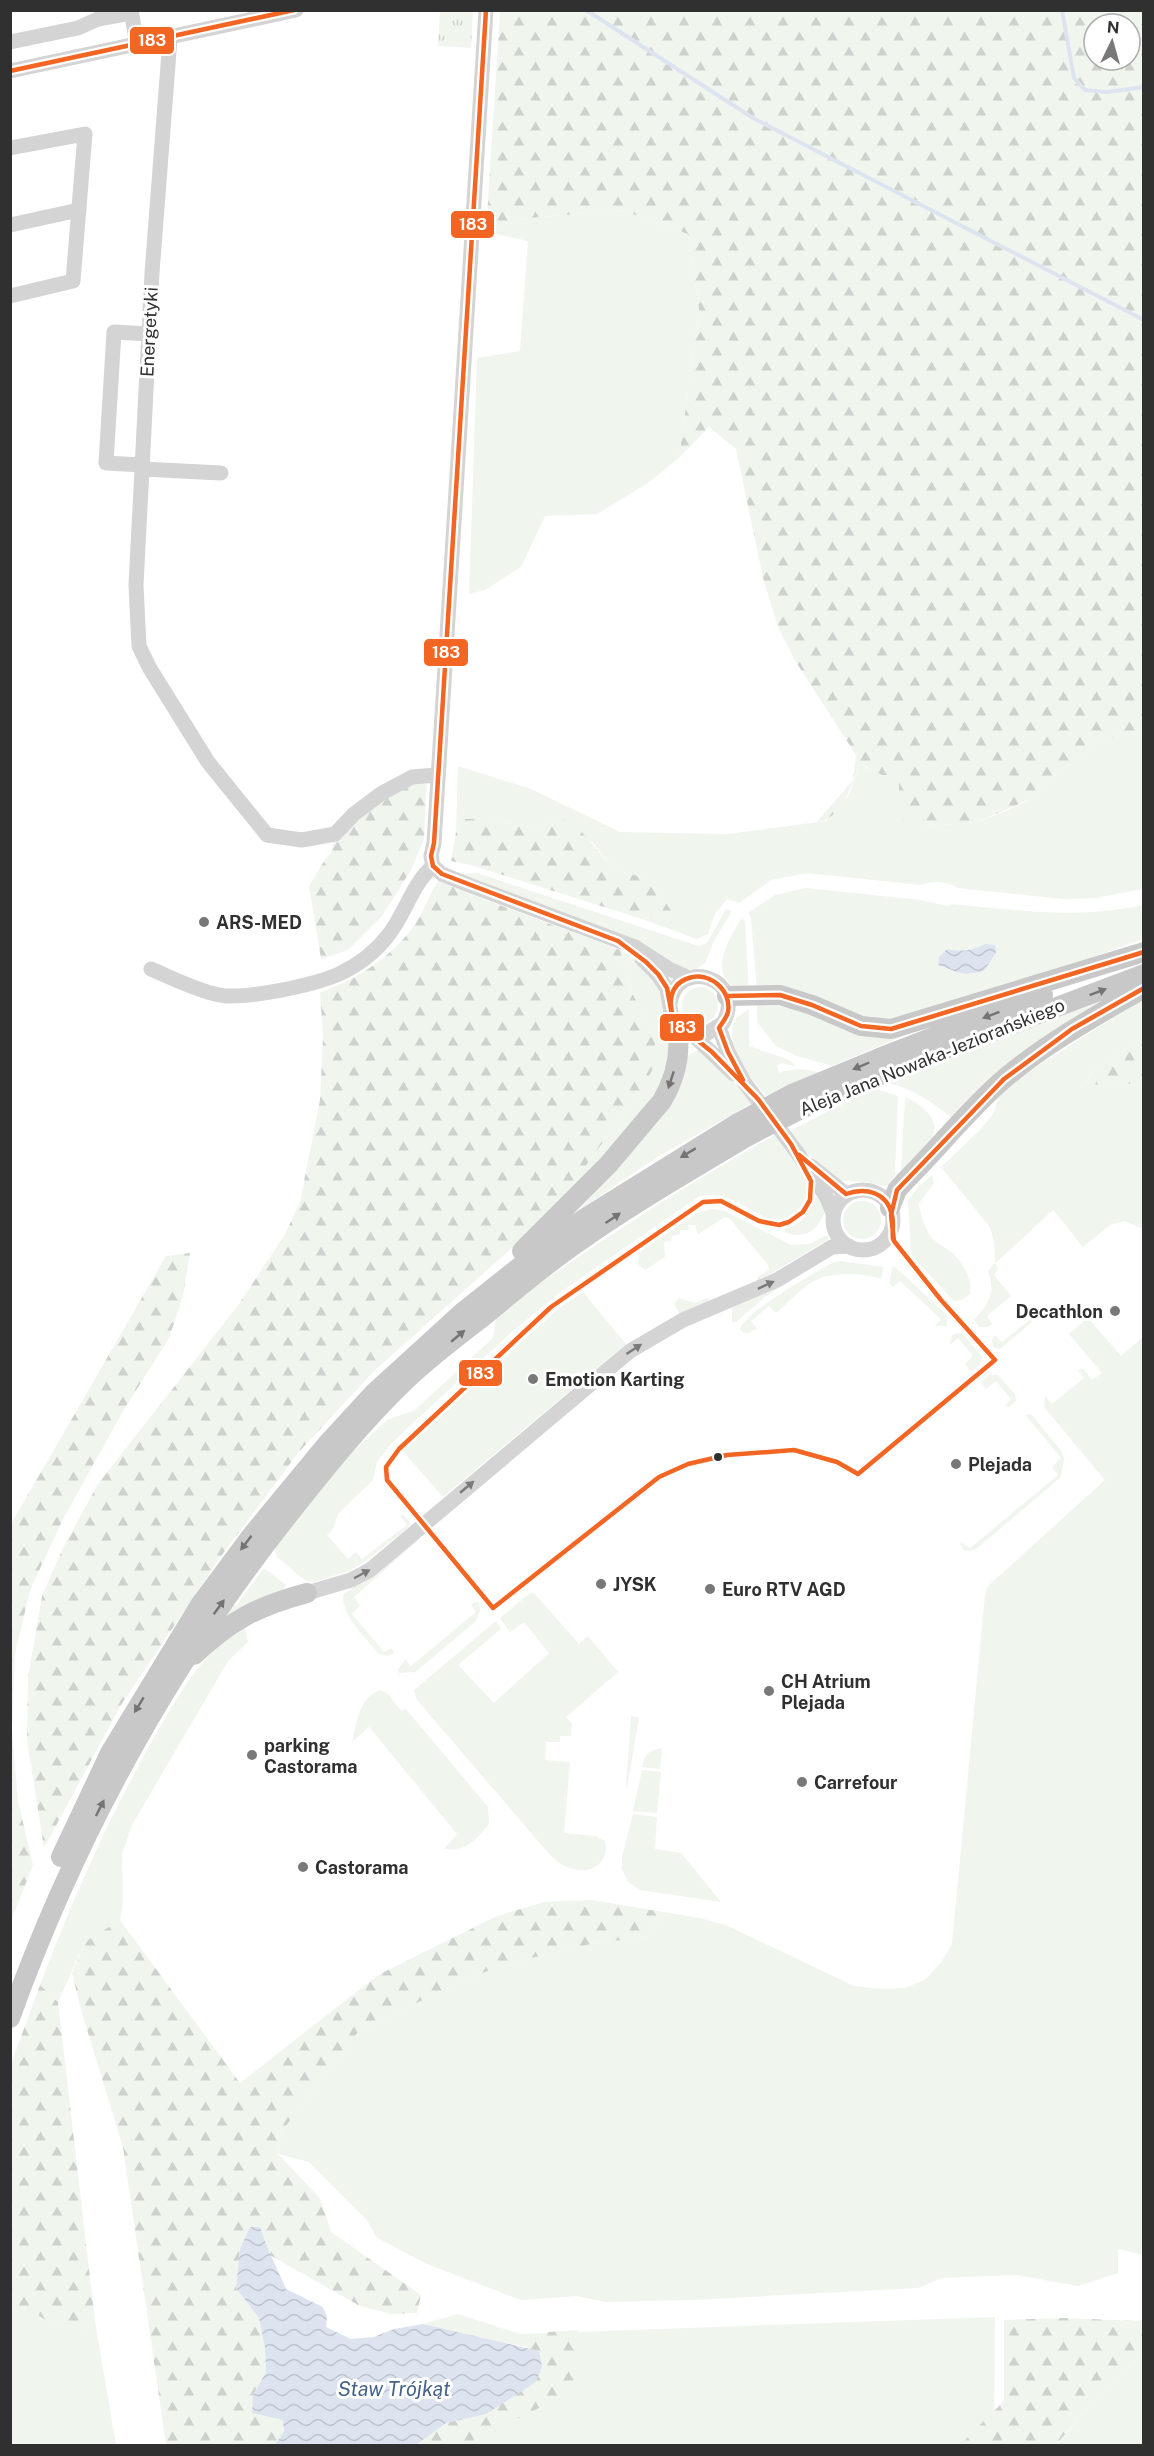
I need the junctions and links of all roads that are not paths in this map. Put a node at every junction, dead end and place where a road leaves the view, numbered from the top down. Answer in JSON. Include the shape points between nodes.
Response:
{"nodes":[{"id":1,"x":296,"y":10,"type":"edge"},
{"id":2,"x":486,"y":10,"type":"edge"},
{"id":3,"x":131,"y":12,"type":"edge"},
{"id":4,"x":170,"y":39,"type":"junction"},
{"id":5,"x":10,"y":42,"type":"edge"},
{"id":6,"x":137,"y":45,"type":"junction"},
{"id":7,"x":10,"y":70,"type":"edge"},
{"id":8,"x":10,"y":148,"type":"edge"},
{"id":9,"x":79,"y":210,"type":"junction"},
{"id":10,"x":10,"y":225,"type":"edge"},
{"id":11,"x":10,"y":296,"type":"edge"},
{"id":12,"x":149,"y":334,"type":"junction"},
{"id":13,"x":142,"y":467,"type":"junction"},
{"id":14,"x":221,"y":473,"type":"dead end"},
{"id":15,"x":437,"y":775,"type":"junction"},
{"id":16,"x":433,"y":866,"type":"junction"},
{"id":17,"x":618,"y":941,"type":"junction"},
{"id":18,"x":1143,"y":952,"type":"edge"},
{"id":19,"x":1143,"y":957,"type":"edge"},
{"id":20,"x":151,"y":969,"type":"dead end"},
{"id":21,"x":1143,"y":974,"type":"edge"},
{"id":22,"x":688,"y":978,"type":"junction"},
{"id":23,"x":1143,"y":988,"type":"edge"},
{"id":24,"x":727,"y":996,"type":"junction"},
{"id":25,"x":673,"y":1016,"type":"junction"},
{"id":26,"x":718,"y":1028,"type":"junction"},
{"id":27,"x":692,"y":1035,"type":"junction"},
{"id":28,"x":897,"y":1059,"type":"junction"},
{"id":29,"x":744,"y":1082,"type":"junction"},
{"id":30,"x":743,"y":1130,"type":"junction"},
{"id":31,"x":798,"y":1155,"type":"junction"},
{"id":32,"x":846,"y":1194,"type":"junction"},
{"id":33,"x":890,"y":1208,"type":"junction"},
{"id":34,"x":833,"y":1213,"type":"junction"},
{"id":35,"x":849,"y":1246,"type":"junction"},
{"id":36,"x":395,"y":1374,"type":"junction"},
{"id":37,"x":307,"y":1593,"type":"joint"},
{"id":38,"x":175,"y":1674,"type":"junction"},
{"id":39,"x":10,"y":1983,"type":"edge"},
{"id":40,"x":10,"y":2018,"type":"edge"}],
"edges":[{"from":1,"to":4,"type":"street"},
{"from":2,"to":15,"type":"street"},
{"from":3,"to":5,"type":"street"},
{"from":3,"to":6,"type":"street"},
{"from":4,"to":6,"type":"street"},
{"from":4,"to":12,"type":"street","name":"Energetyki"},
{"from":6,"to":7,"type":"street"},
{"from":8,"to":9,"type":"street","via":[[85,134]]},
{"from":9,"to":10,"type":"street"},
{"from":9,"to":11,"type":"street","via":[[73,281]]},
{"from":12,"to":13,"type":"street","name":"Energetyki"},
{"from":12,"to":13,"type":"street","via":[[114,332],[106,463]]},
{"from":13,"to":14,"type":"street"},
{"from":13,"to":15,"type":"street","name":"Energetyki","via":[[136,585],[139,646],[208,762],[267,835],[302,840],[335,834],[382,793],[412,777]]},
{"from":15,"to":16,"type":"street"},
{"from":16,"to":17,"type":"street","via":[[442,874]]},
{"from":16,"to":20,"type":"street","via":[[419,882],[385,940],[338,974],[245,996],[219,995]]},
{"from":17,"to":22,"type":"street"},
{"from":17,"to":25,"type":"street","via":[[658,975],[667,989]]},
{"from":18,"to":24,"type":"main road","via":[[891,1029],[861,1026],[780,995]]},
{"from":19,"to":28,"type":"main road","name":"Aleja Jana Nowaka-Jeziorańskiego","one_way":true},
{"from":28,"to":21,"type":"main road","name":"Aleja Jana Nowaka-Jeziorańskiego","one_way":true},
{"from":22,"to":24,"type":"street","via":[[708,977]]},
{"from":22,"to":25,"type":"street","via":[[674,990]]},
{"from":23,"to":33,"type":"main road","via":[[1072,1029],[1004,1079],[897,1190]]},
{"from":24,"to":26,"type":"street","via":[[727,1017]]},
{"from":25,"to":27,"type":"street"},
{"from":25,"to":36,"type":"main road","one_way":true,"via":[[679,1039],[674,1072],[669,1089],[651,1117],[533,1242],[455,1310]]},
{"from":26,"to":27,"type":"street"},
{"from":26,"to":29,"type":"street"},
{"from":27,"to":29,"type":"street"},
{"from":28,"to":30,"type":"main road","name":"Aleja Jana Nowaka-Jeziorańskiego","bridge":true,"via":[[798,1100]]},
{"from":29,"to":31,"type":"street"},
{"from":30,"to":36,"type":"main road","name":"Aleja Jana Nowaka-Jeziorańskiego","one_way":true,"via":[[582,1220],[464,1311]]},
{"from":38,"to":30,"type":"main road","name":"Aleja Jana Nowaka-Jeziorańskiego","one_way":true,"via":[[236,1583],[338,1451],[407,1379],[575,1244]]},
{"from":31,"to":32,"type":"street"},
{"from":31,"to":34,"type":"street"},
{"from":32,"to":33,"type":"street","via":[[868,1190],[881,1196]]},
{"from":32,"to":34,"type":"street"},
{"from":33,"to":35,"type":"street","via":[[892,1225],[882,1243],[869,1249]]},
{"from":34,"to":35,"type":"street","via":[[834,1230]]},
{"from":37,"to":35,"type":"street","one_way":true,"via":[[370,1570],[630,1351],[683,1320],[777,1280],[832,1247]]},
{"from":36,"to":39,"type":"main road","name":"Aleja Jana Nowaka-Jeziorańskiego","one_way":true,"via":[[327,1444],[200,1605],[110,1753],[57,1866]]},
{"from":37,"to":38,"type":"main road","via":[[261,1606],[243,1616]]},
{"from":40,"to":38,"type":"main road","name":"Aleja Jana Nowaka-Jeziorańskiego","one_way":true,"via":[[74,1861],[129,1752]]}]}
